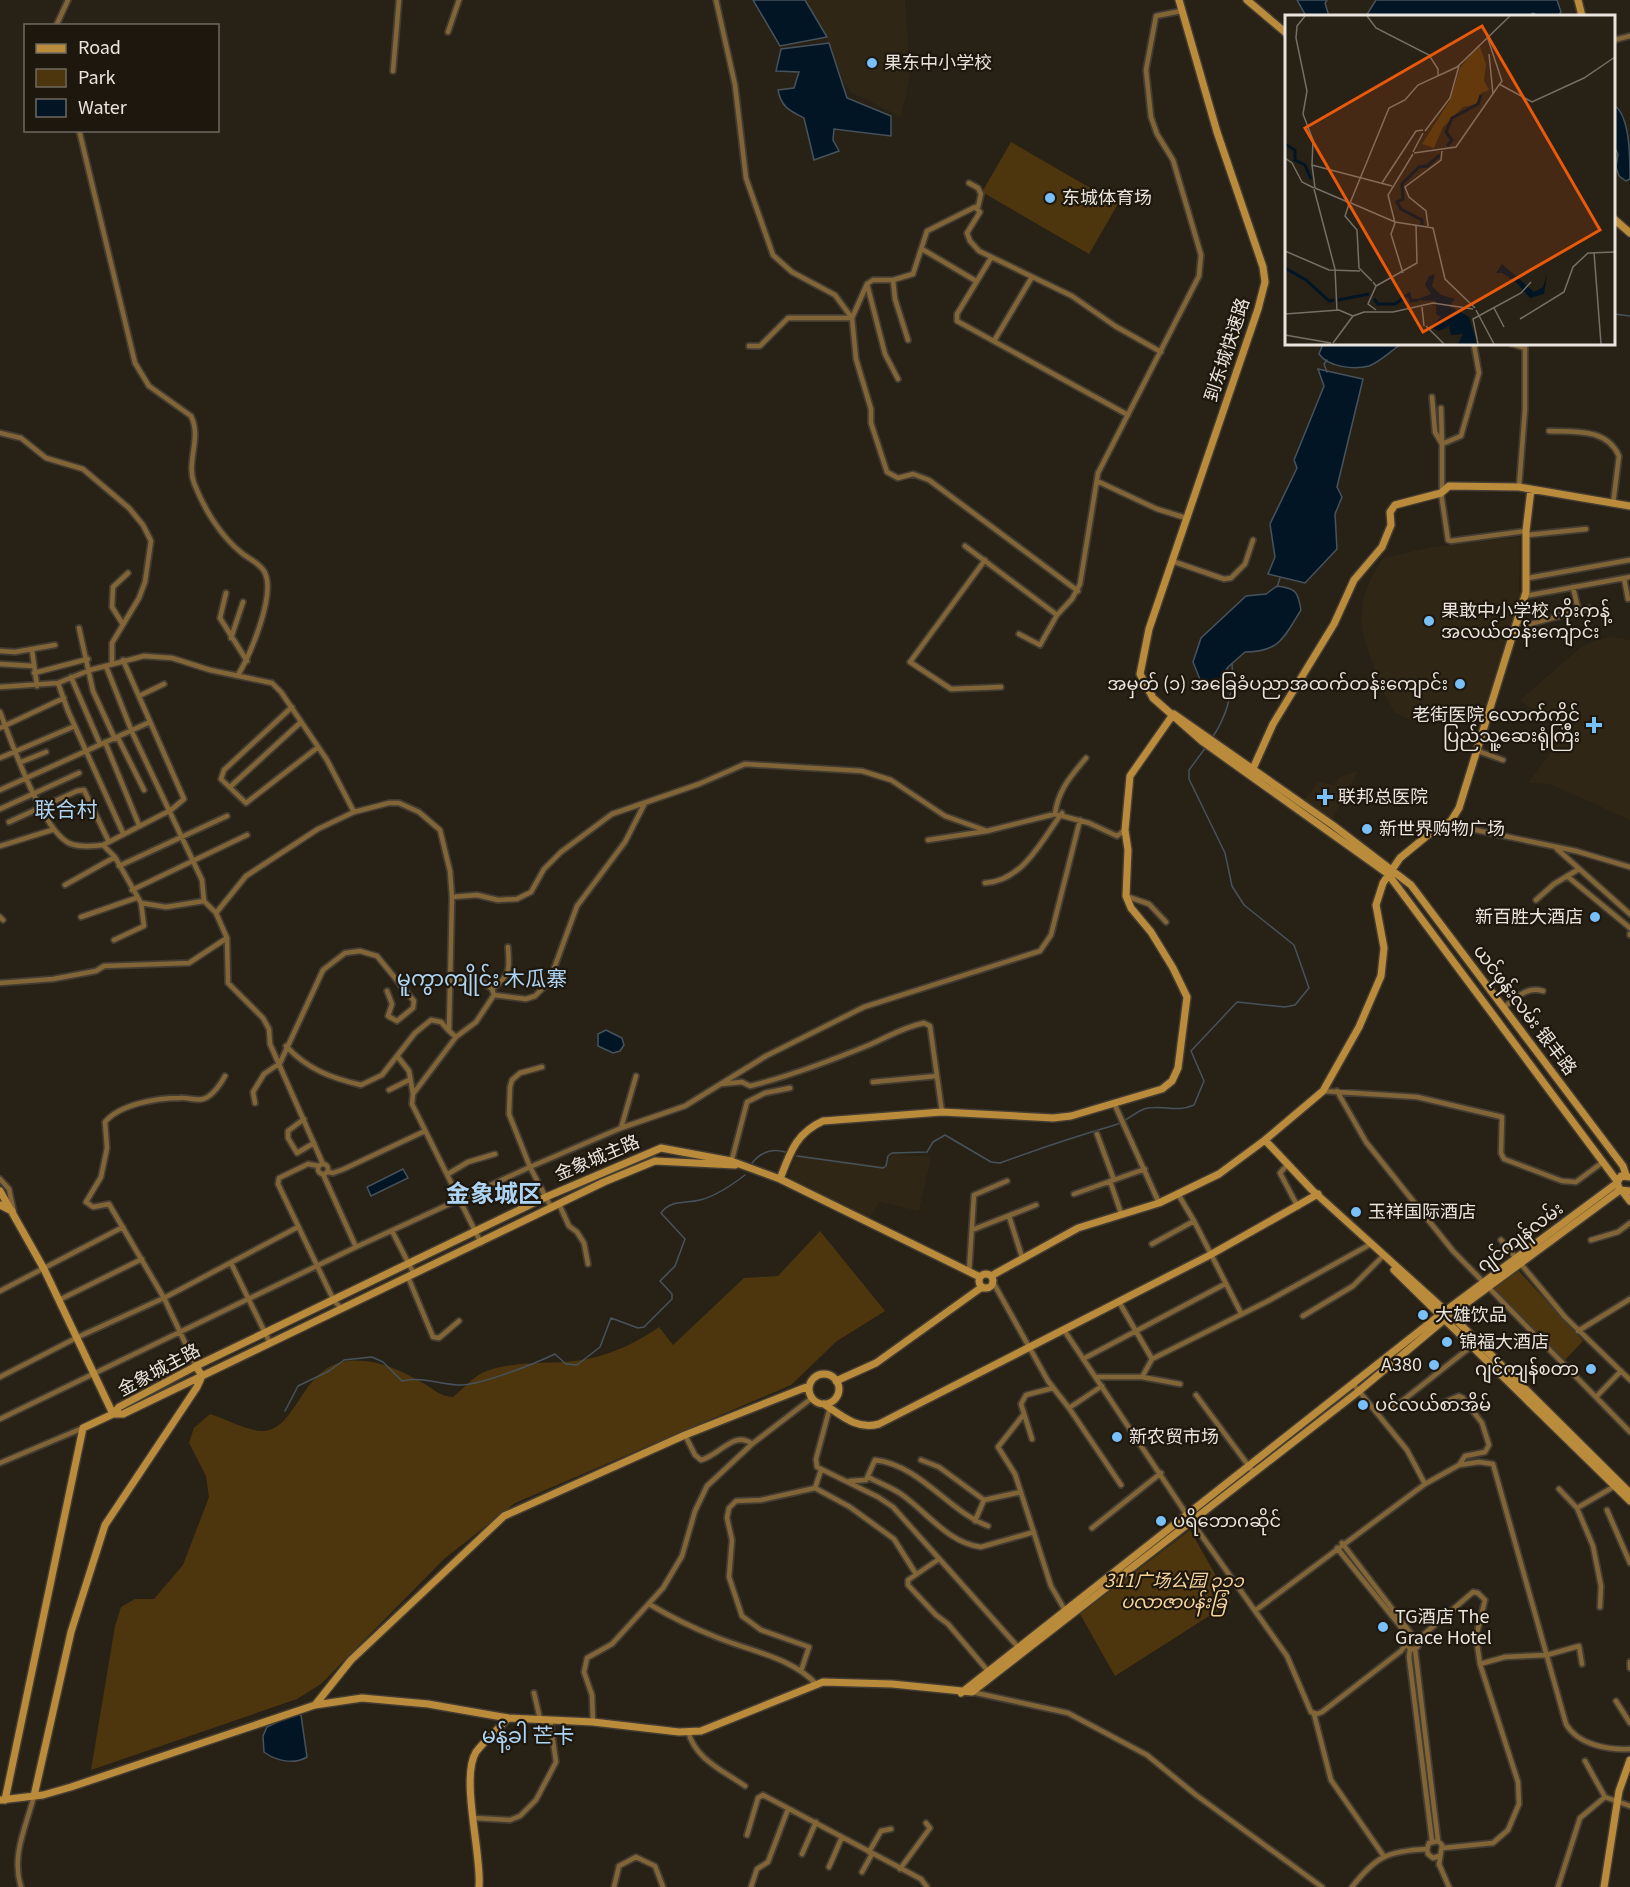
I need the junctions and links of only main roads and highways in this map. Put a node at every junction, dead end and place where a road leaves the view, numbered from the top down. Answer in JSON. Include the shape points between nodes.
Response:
{"nodes":[{"id":1,"x":1179,"y":0,"type":"edge"},
{"id":2,"x":1247,"y":0,"type":"edge"},
{"id":3,"x":1578,"y":0,"type":"edge"},
{"id":4,"x":1582,"y":15,"type":"edge"},
{"id":5,"x":1285,"y":31,"type":"edge"},
{"id":6,"x":1615,"y":220,"type":"edge"},
{"id":7,"x":1630,"y":233,"type":"edge"},
{"id":8,"x":1531,"y":489,"type":"junction"},
{"id":9,"x":1630,"y":506,"type":"edge"},
{"id":10,"x":1159,"y":705,"type":"junction"},
{"id":11,"x":1172,"y":717,"type":"junction"},
{"id":12,"x":1204,"y":739,"type":"junction"},
{"id":13,"x":1252,"y":772,"type":"junction"},
{"id":14,"x":1390,"y":871,"type":"junction"},
{"id":15,"x":1265,"y":1140,"type":"junction"},
{"id":16,"x":732,"y":1163,"type":"junction"},
{"id":17,"x":612,"y":1167,"type":"junction"},
{"id":18,"x":618,"y":1176,"type":"junction"},
{"id":19,"x":1629,"y":1176,"type":"edge"},
{"id":20,"x":780,"y":1179,"type":"junction"},
{"id":21,"x":1621,"y":1187,"type":"edge"},
{"id":22,"x":0,"y":1191,"type":"edge"},
{"id":23,"x":1315,"y":1193,"type":"junction"},
{"id":24,"x":1630,"y":1201,"type":"edge"},
{"id":25,"x":0,"y":1205,"type":"edge"},
{"id":26,"x":14,"y":1213,"type":"junction"},
{"id":27,"x":1383,"y":1256,"type":"junction"},
{"id":28,"x":980,"y":1277,"type":"junction"},
{"id":29,"x":992,"y":1279,"type":"junction"},
{"id":30,"x":982,"y":1287,"type":"junction"},
{"id":31,"x":1446,"y":1315,"type":"junction"},
{"id":32,"x":196,"y":1366,"type":"junction"},
{"id":33,"x":202,"y":1376,"type":"junction"},
{"id":34,"x":836,"y":1381,"type":"junction"},
{"id":35,"x":809,"y":1386,"type":"junction"},
{"id":36,"x":827,"y":1406,"type":"junction"},
{"id":37,"x":113,"y":1414,"type":"junction"},
{"id":38,"x":1594,"y":1461,"type":"junction"},
{"id":39,"x":1630,"y":1497,"type":"edge"},
{"id":40,"x":1067,"y":1613,"type":"junction"},
{"id":41,"x":961,"y":1693,"type":"junction"},
{"id":42,"x":315,"y":1705,"type":"junction"},
{"id":43,"x":508,"y":1718,"type":"junction"},
{"id":44,"x":1630,"y":1760,"type":"edge"},
{"id":45,"x":1627,"y":1773,"type":"edge"},
{"id":46,"x":34,"y":1796,"type":"junction"},
{"id":47,"x":3,"y":1800,"type":"edge"},
{"id":48,"x":479,"y":1887,"type":"edge"},
{"id":49,"x":1604,"y":1887,"type":"edge"}],
"edges":[{"from":1,"to":10,"type":"main road","name":"到东城快速路","via":[[1265,282],[1149,629],[1140,667],[1144,685]]},
{"from":2,"to":5,"type":"main road"},
{"from":3,"to":4,"type":"main road"},
{"from":6,"to":7,"type":"main road"},
{"from":8,"to":9,"type":"main road"},
{"from":8,"to":13,"type":"main road","via":[[1449,486],[1395,505],[1382,547],[1354,580],[1334,624],[1273,724]]},
{"from":8,"to":14,"type":"main road","via":[[1525,596],[1459,808],[1447,824],[1416,844]]},
{"from":10,"to":11,"type":"main road","name":"到东城快速路"},
{"from":10,"to":12,"type":"main road","name":"到东城快速路"},
{"from":11,"to":12,"type":"main road","name":"到东城快速路"},
{"from":11,"to":20,"type":"main road","via":[[1130,776],[1125,830],[1126,896],[1187,997],[1173,1081],[1162,1089],[1071,1116],[942,1112],[823,1121],[797,1139]]},
{"from":12,"to":13,"type":"main road"},
{"from":13,"to":14,"type":"main road"},
{"from":14,"to":15,"type":"main road","via":[[1376,905],[1384,948],[1381,976],[1359,1027],[1323,1091]]},
{"from":14,"to":19,"type":"main road","name":"ယင်ဖုန်းလမ်း 银丰路","via":[[1412,885]]},
{"from":14,"to":21,"type":"main road","name":"ယင်ဖုန်းလမ်း 银丰路"},
{"from":15,"to":23,"type":"main road"},
{"from":15,"to":29,"type":"main road","via":[[1219,1174],[1159,1203],[1078,1228],[1022,1257]]},
{"from":16,"to":17,"type":"main road","name":"金象城主路","via":[[662,1149]]},
{"from":16,"to":18,"type":"main road","name":"金象城主路","via":[[655,1161]]},
{"from":16,"to":20,"type":"main road","name":"金象城主路"},
{"from":17,"to":18,"type":"main road"},
{"from":17,"to":32,"type":"main road","name":"金象城主路"},
{"from":18,"to":33,"type":"main road","name":"金象城主路"},
{"from":19,"to":21,"type":"main road","name":"ဂျင်ကျန်လမ်း"},
{"from":20,"to":28,"type":"main road","name":"金象城主路"},
{"from":21,"to":24,"type":"main road","name":"ယင်ဖုန်းလမ်း 银丰路"},
{"from":21,"to":31,"type":"main road","name":"ဂျင်ကျန်လမ်း"},
{"from":22,"to":26,"type":"main road"},
{"from":23,"to":27,"type":"main road"},
{"from":23,"to":27,"type":"main road"},
{"from":23,"to":36,"type":"main road","via":[[1298,1207],[1210,1255],[879,1424],[855,1424]]},
{"from":25,"to":26,"type":"main road"},
{"from":26,"to":37,"type":"main road"},
{"from":27,"to":31,"type":"main road"},
{"from":28,"to":29,"type":"main road","via":[[986,1274]]},
{"from":28,"to":30,"type":"main road"},
{"from":29,"to":30,"type":"main road","via":[[989,1287]]},
{"from":30,"to":34,"type":"main road","via":[[876,1363]]},
{"from":31,"to":38,"type":"main road"},
{"from":31,"to":40,"type":"main road","name":"ဂျင်ကျန်လမ်း"},
{"from":32,"to":33,"type":"main road"},
{"from":32,"to":37,"type":"main road","name":"金象城主路","via":[[119,1407]]},
{"from":33,"to":37,"type":"main road","name":"金象城主路","via":[[123,1414]]},
{"from":33,"to":46,"type":"main road","via":[[105,1525],[71,1632]]},
{"from":34,"to":35,"type":"main road","via":[[822,1374],[813,1378]]},
{"from":34,"to":36,"type":"main road","via":[[837,1395]]},
{"from":35,"to":36,"type":"main road","via":[[812,1398]]},
{"from":35,"to":42,"type":"main road","via":[[685,1435],[504,1516],[351,1660]]},
{"from":37,"to":47,"type":"main road","via":[[83,1428]]},
{"from":38,"to":39,"type":"main road"},
{"from":38,"to":39,"type":"main road"},
{"from":40,"to":41,"type":"main road"},
{"from":40,"to":41,"type":"main road","via":[[972,1692]]},
{"from":41,"to":43,"type":"main road","via":[[892,1684],[823,1682],[701,1731]]},
{"from":42,"to":43,"type":"main road","via":[[362,1698],[389,1699]]},
{"from":42,"to":46,"type":"main road"},
{"from":43,"to":48,"type":"main road","via":[[476,1753],[471,1765],[474,1838],[481,1871]]},
{"from":44,"to":45,"type":"main road"},
{"from":45,"to":49,"type":"main road","via":[[1617,1801]]},
{"from":46,"to":47,"type":"main road"}]}
